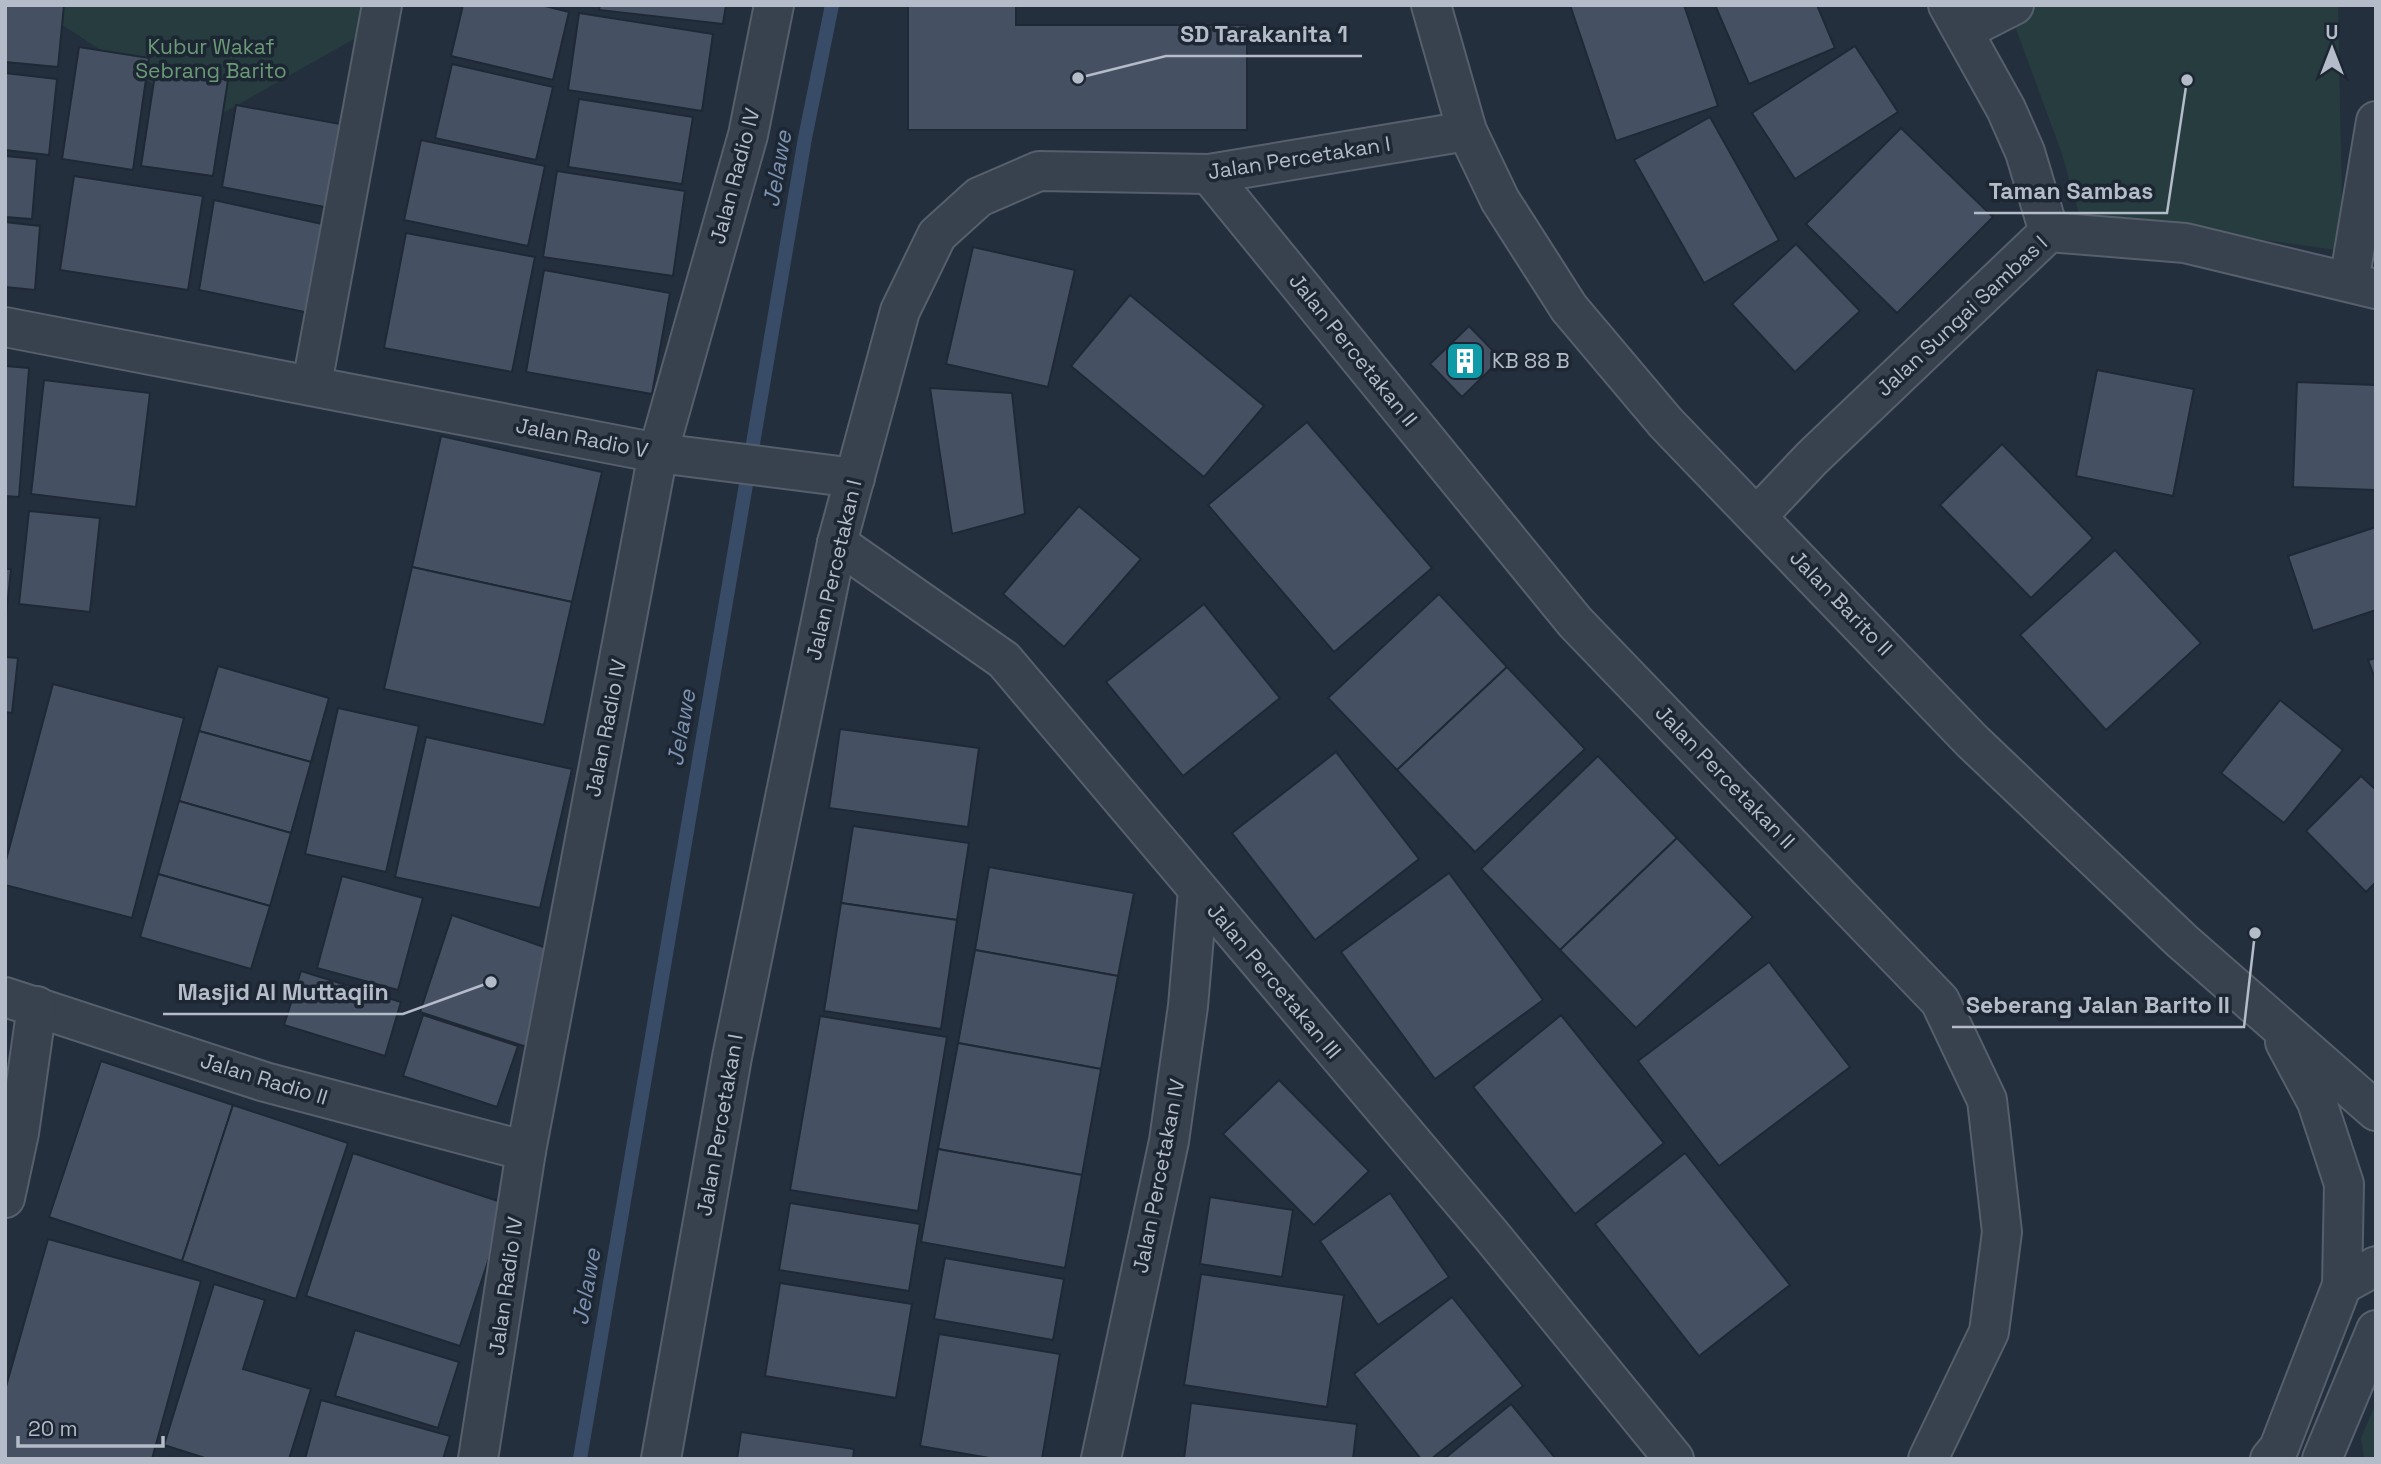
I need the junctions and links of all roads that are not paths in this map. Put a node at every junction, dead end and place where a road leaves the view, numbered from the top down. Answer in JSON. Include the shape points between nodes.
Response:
{"nodes":[{"id":1,"x":382,"y":5,"type":"edge"},
{"id":2,"x":774,"y":5,"type":"edge"},
{"id":3,"x":1431,"y":5,"type":"edge"},
{"id":4,"x":2014,"y":5,"type":"edge"},
{"id":5,"x":1955,"y":18,"type":"edge"},
{"id":6,"x":2376,"y":121,"type":"edge"},
{"id":7,"x":1467,"y":131,"type":"junction"},
{"id":8,"x":1209,"y":174,"type":"junction"},
{"id":9,"x":2049,"y":232,"type":"junction"},
{"id":10,"x":2363,"y":286,"type":"edge"},
{"id":11,"x":5,"y":327,"type":"edge"},
{"id":12,"x":312,"y":384,"type":"junction"},
{"id":13,"x":676,"y":456,"type":"junction"},
{"id":14,"x":855,"y":478,"type":"junction"},
{"id":15,"x":1758,"y":515,"type":"junction"},
{"id":16,"x":837,"y":543,"type":"junction"},
{"id":17,"x":1198,"y":890,"type":"junction"},
{"id":18,"x":21,"y":1002,"type":"edge"},
{"id":19,"x":2270,"y":1015,"type":"junction"},
{"id":20,"x":2376,"y":1111,"type":"edge"},
{"id":21,"x":12,"y":1131,"type":"edge"},
{"id":22,"x":526,"y":1151,"type":"junction"},
{"id":23,"x":5,"y":1198,"type":"edge"},
{"id":24,"x":2376,"y":1266,"type":"edge"},
{"id":25,"x":2342,"y":1285,"type":"junction"},
{"id":26,"x":2376,"y":1330,"type":"edge"},
{"id":27,"x":2278,"y":1455,"type":"edge"},
{"id":28,"x":478,"y":1459,"type":"edge"},
{"id":29,"x":661,"y":1459,"type":"edge"},
{"id":30,"x":1101,"y":1459,"type":"edge"},
{"id":31,"x":1674,"y":1459,"type":"edge"},
{"id":32,"x":1928,"y":1459,"type":"edge"},
{"id":33,"x":2322,"y":1459,"type":"edge"}],
"edges":[{"from":1,"to":12,"type":"street"},
{"from":2,"to":13,"type":"street","name":"Jalan Radio IV"},
{"from":3,"to":7,"type":"street","name":"Jalan Barito II"},
{"from":4,"to":5,"type":"street"},
{"from":5,"to":9,"type":"street","via":[[2006,108],[2025,152]]},
{"from":6,"to":10,"type":"street"},
{"from":7,"to":8,"type":"street","name":"Jalan Percetakan I"},
{"from":7,"to":15,"type":"street","name":"Jalan Barito II","via":[[1500,200],[1569,308],[1665,423]]},
{"from":8,"to":14,"type":"street","name":"Jalan Percetakan I","via":[[1039,171],[979,197],[937,235],[900,311]]},
{"from":8,"to":32,"type":"street","name":"Jalan Percetakan II","via":[[1575,622],[1940,1001],[1987,1100],[2002,1232],[1989,1332]]},
{"from":9,"to":10,"type":"street","name":"Jalan Sungai Sambas I","via":[[2185,243]]},
{"from":9,"to":15,"type":"street","name":"Jalan Sungai Sambas I"},
{"from":11,"to":12,"type":"street","name":"Jalan Radio V"},
{"from":12,"to":13,"type":"street","name":"Jalan Radio V"},
{"from":13,"to":14,"type":"street","name":"Jalan Radio V"},
{"from":13,"to":22,"type":"street","name":"Jalan Radio IV"},
{"from":14,"to":16,"type":"street","name":"Jalan Percetakan I"},
{"from":15,"to":19,"type":"street","name":"Jalan Barito II","via":[[1972,741],[2182,941]]},
{"from":16,"to":17,"type":"street","name":"Jalan Percetakan III","via":[[1004,660]]},
{"from":16,"to":29,"type":"street","name":"Jalan Percetakan I","via":[[732,1056]]},
{"from":17,"to":30,"type":"street","name":"Jalan Percetakan IV","via":[[1169,1141]]},
{"from":17,"to":31,"type":"street","name":"Jalan Percetakan III"},
{"from":18,"to":21,"type":"street"},
{"from":18,"to":22,"type":"street","name":"Jalan Radio II","via":[[265,1082]]},
{"from":19,"to":20,"type":"street","name":"Jalan Barito II"},
{"from":19,"to":25,"type":"street","via":[[2317,1102],[2344,1184]]},
{"from":21,"to":23,"type":"street"},
{"from":22,"to":28,"type":"street","name":"Jalan Radio IV"},
{"from":24,"to":25,"type":"street"},
{"from":25,"to":27,"type":"street"},
{"from":26,"to":33,"type":"street"}]}
